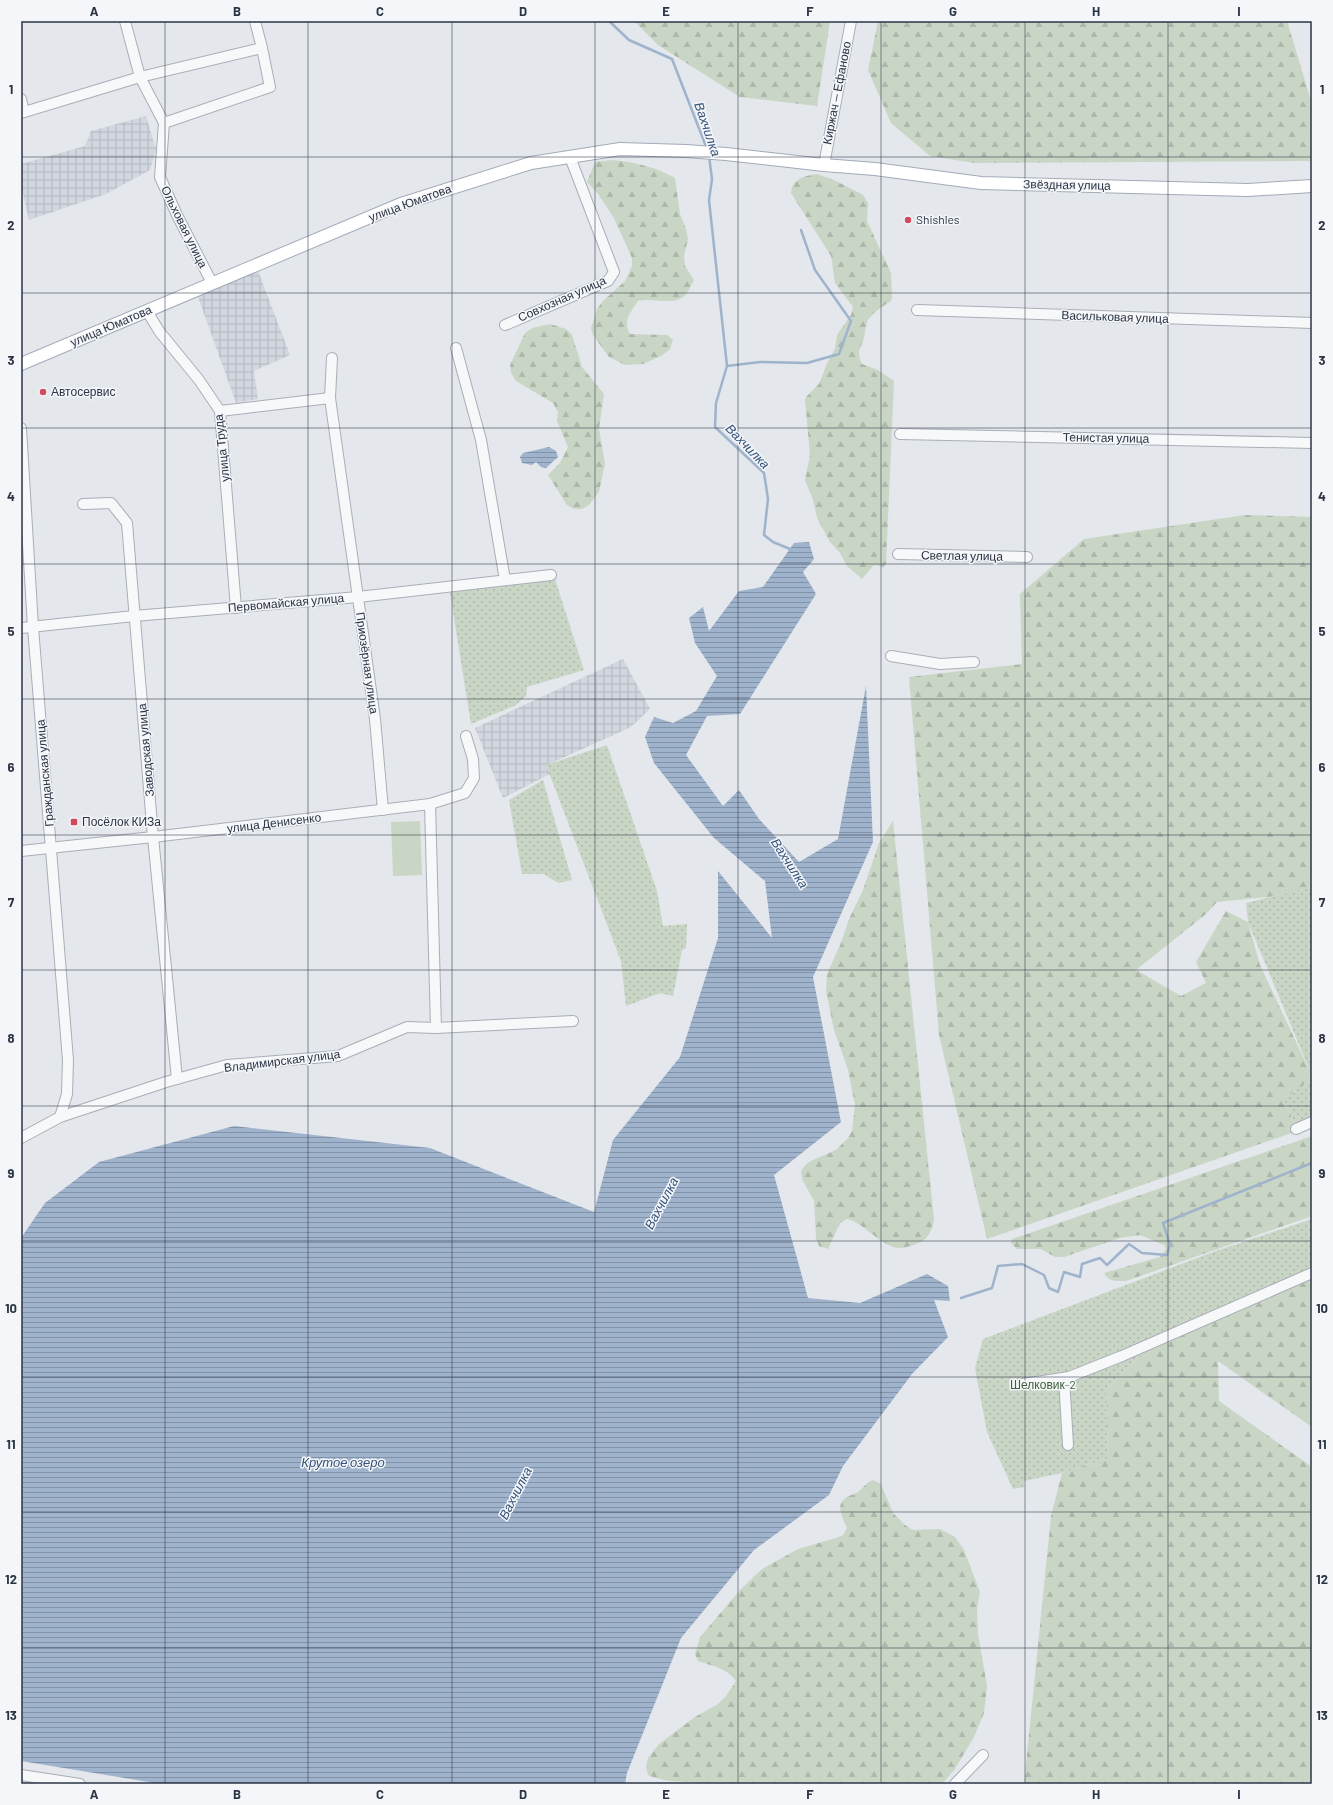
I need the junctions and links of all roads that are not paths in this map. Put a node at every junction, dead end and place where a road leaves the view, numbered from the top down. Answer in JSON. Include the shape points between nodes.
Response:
{"nodes":[{"id":1,"x":125,"y":21,"type":"edge"},
{"id":2,"x":254,"y":21,"type":"edge"},
{"id":3,"x":851,"y":21,"type":"edge"},
{"id":4,"x":262,"y":48,"type":"junction"},
{"id":5,"x":140,"y":77,"type":"junction"},
{"id":6,"x":21,"y":99,"type":"edge"},
{"id":7,"x":23,"y":112,"type":"edge"},
{"id":8,"x":164,"y":122,"type":"junction"},
{"id":9,"x":570,"y":157,"type":"junction"},
{"id":10,"x":824,"y":165,"type":"junction"},
{"id":11,"x":1312,"y":186,"type":"edge"},
{"id":12,"x":212,"y":284,"type":"junction"},
{"id":13,"x":917,"y":310,"type":"dead end"},
{"id":14,"x":147,"y":311,"type":"junction"},
{"id":15,"x":1312,"y":323,"type":"edge"},
{"id":16,"x":505,"y":325,"type":"dead end"},
{"id":17,"x":456,"y":348,"type":"dead end"},
{"id":18,"x":332,"y":358,"type":"dead end"},
{"id":19,"x":21,"y":364,"type":"edge"},
{"id":20,"x":330,"y":398,"type":"junction"},
{"id":21,"x":220,"y":411,"type":"junction"},
{"id":22,"x":21,"y":428,"type":"edge"},
{"id":23,"x":900,"y":434,"type":"dead end"},
{"id":24,"x":1312,"y":443,"type":"edge"},
{"id":25,"x":83,"y":504,"type":"dead end"},
{"id":26,"x":898,"y":554,"type":"dead end"},
{"id":27,"x":1027,"y":557,"type":"dead end"},
{"id":28,"x":552,"y":575,"type":"dead end"},
{"id":29,"x":505,"y":580,"type":"junction"},
{"id":30,"x":358,"y":597,"type":"junction"},
{"id":31,"x":236,"y":608,"type":"junction"},
{"id":32,"x":134,"y":616,"type":"junction"},
{"id":33,"x":33,"y":627,"type":"junction"},
{"id":34,"x":21,"y":628,"type":"edge"},
{"id":35,"x":891,"y":656,"type":"dead end"},
{"id":36,"x":974,"y":662,"type":"dead end"},
{"id":37,"x":466,"y":736,"type":"dead end"},
{"id":38,"x":430,"y":804,"type":"junction"},
{"id":39,"x":383,"y":810,"type":"junction"},
{"id":40,"x":153,"y":837,"type":"junction"},
{"id":41,"x":52,"y":847,"type":"junction"},
{"id":42,"x":21,"y":851,"type":"edge"},
{"id":43,"x":573,"y":1021,"type":"dead end"},
{"id":44,"x":436,"y":1028,"type":"junction"},
{"id":45,"x":177,"y":1079,"type":"junction"},
{"id":46,"x":60,"y":1117,"type":"junction"},
{"id":47,"x":1312,"y":1122,"type":"edge"},
{"id":48,"x":1296,"y":1129,"type":"dead end"},
{"id":49,"x":21,"y":1138,"type":"edge"},
{"id":50,"x":1312,"y":1273,"type":"edge"},
{"id":51,"x":1064,"y":1378,"type":"junction"},
{"id":52,"x":1016,"y":1385,"type":"dead end"},
{"id":53,"x":1068,"y":1445,"type":"dead end"},
{"id":54,"x":983,"y":1755,"type":"dead end"},
{"id":55,"x":21,"y":1775,"type":"edge"},
{"id":56,"x":80,"y":1784,"type":"edge"},
{"id":57,"x":955,"y":1784,"type":"edge"}],
"edges":[{"from":1,"to":5,"type":"street"},
{"from":2,"to":4,"type":"street"},
{"from":3,"to":10,"type":"street","name":"Киржач — Ефаново"},
{"from":4,"to":5,"type":"street"},
{"from":4,"to":8,"type":"street","via":[[270,87]]},
{"from":5,"to":7,"type":"street"},
{"from":5,"to":8,"type":"street"},
{"from":6,"to":7,"type":"street"},
{"from":8,"to":12,"type":"street","name":"Ольховая улица","via":[[160,177]]},
{"from":9,"to":10,"type":"main road","name":"улица Юматова","via":[[620,149],[686,151]]},
{"from":9,"to":12,"type":"main road","name":"улица Юматова","via":[[531,163],[401,204]]},
{"from":9,"to":16,"type":"street","name":"Совхозная улица","via":[[614,272],[608,281]]},
{"from":10,"to":11,"type":"main road","name":"Звёздная улица","via":[[981,183],[1248,190]]},
{"from":12,"to":14,"type":"main road","name":"улица Юматова"},
{"from":13,"to":15,"type":"street","name":"Васильковая улица"},
{"from":14,"to":19,"type":"main road","name":"улица Юматова"},
{"from":14,"to":21,"type":"street","name":"улица Труда","via":[[159,331],[199,380]]},
{"from":17,"to":29,"type":"street","via":[[481,440]]},
{"from":18,"to":20,"type":"street","name":"Приозёрная улица"},
{"from":20,"to":21,"type":"street"},
{"from":20,"to":30,"type":"street","name":"Приозёрная улица"},
{"from":21,"to":31,"type":"street","name":"улица Труда"},
{"from":22,"to":33,"type":"street","name":"Гражданская улица"},
{"from":23,"to":24,"type":"street","name":"Тенистая улица"},
{"from":25,"to":32,"type":"street","name":"Заводская улица","via":[[111,503],[127,523]]},
{"from":26,"to":27,"type":"street","name":"Светлая улица"},
{"from":28,"to":29,"type":"street","name":"Первомайская улица"},
{"from":29,"to":30,"type":"street","name":"Первомайская улица"},
{"from":30,"to":31,"type":"street","name":"Первомайская улица"},
{"from":30,"to":39,"type":"street","name":"Приозёрная улица","via":[[375,719]]},
{"from":31,"to":32,"type":"street","name":"Первомайская улица"},
{"from":32,"to":33,"type":"street","name":"Первомайская улица"},
{"from":32,"to":40,"type":"street","name":"Заводская улица"},
{"from":33,"to":34,"type":"street","name":"Первомайская улица"},
{"from":33,"to":41,"type":"street","name":"Гражданская улица"},
{"from":35,"to":36,"type":"street","via":[[940,664]]},
{"from":37,"to":38,"type":"street","name":"улица Денисенко","via":[[473,759],[474,778],[466,792]]},
{"from":38,"to":39,"type":"street","name":"улица Денисенко"},
{"from":38,"to":44,"type":"street"},
{"from":39,"to":40,"type":"street","name":"улица Денисенко"},
{"from":40,"to":41,"type":"street","name":"улица Денисенко"},
{"from":40,"to":45,"type":"street","name":"Заводская улица"},
{"from":41,"to":42,"type":"street","name":"улица Денисенко"},
{"from":41,"to":46,"type":"street","name":"Гражданская улица","via":[[68,1060],[67,1094]]},
{"from":43,"to":44,"type":"street","name":"Владимирская улица"},
{"from":44,"to":45,"type":"street","name":"Владимирская улица","via":[[407,1027],[338,1056],[227,1066]]},
{"from":45,"to":46,"type":"street","name":"Владимирская улица"},
{"from":46,"to":49,"type":"street","name":"Владимирская улица"},
{"from":47,"to":48,"type":"street"},
{"from":50,"to":51,"type":"street","via":[[1122,1356]]},
{"from":51,"to":52,"type":"street"},
{"from":51,"to":53,"type":"street"},
{"from":54,"to":57,"type":"street"},
{"from":55,"to":56,"type":"street"}]}
